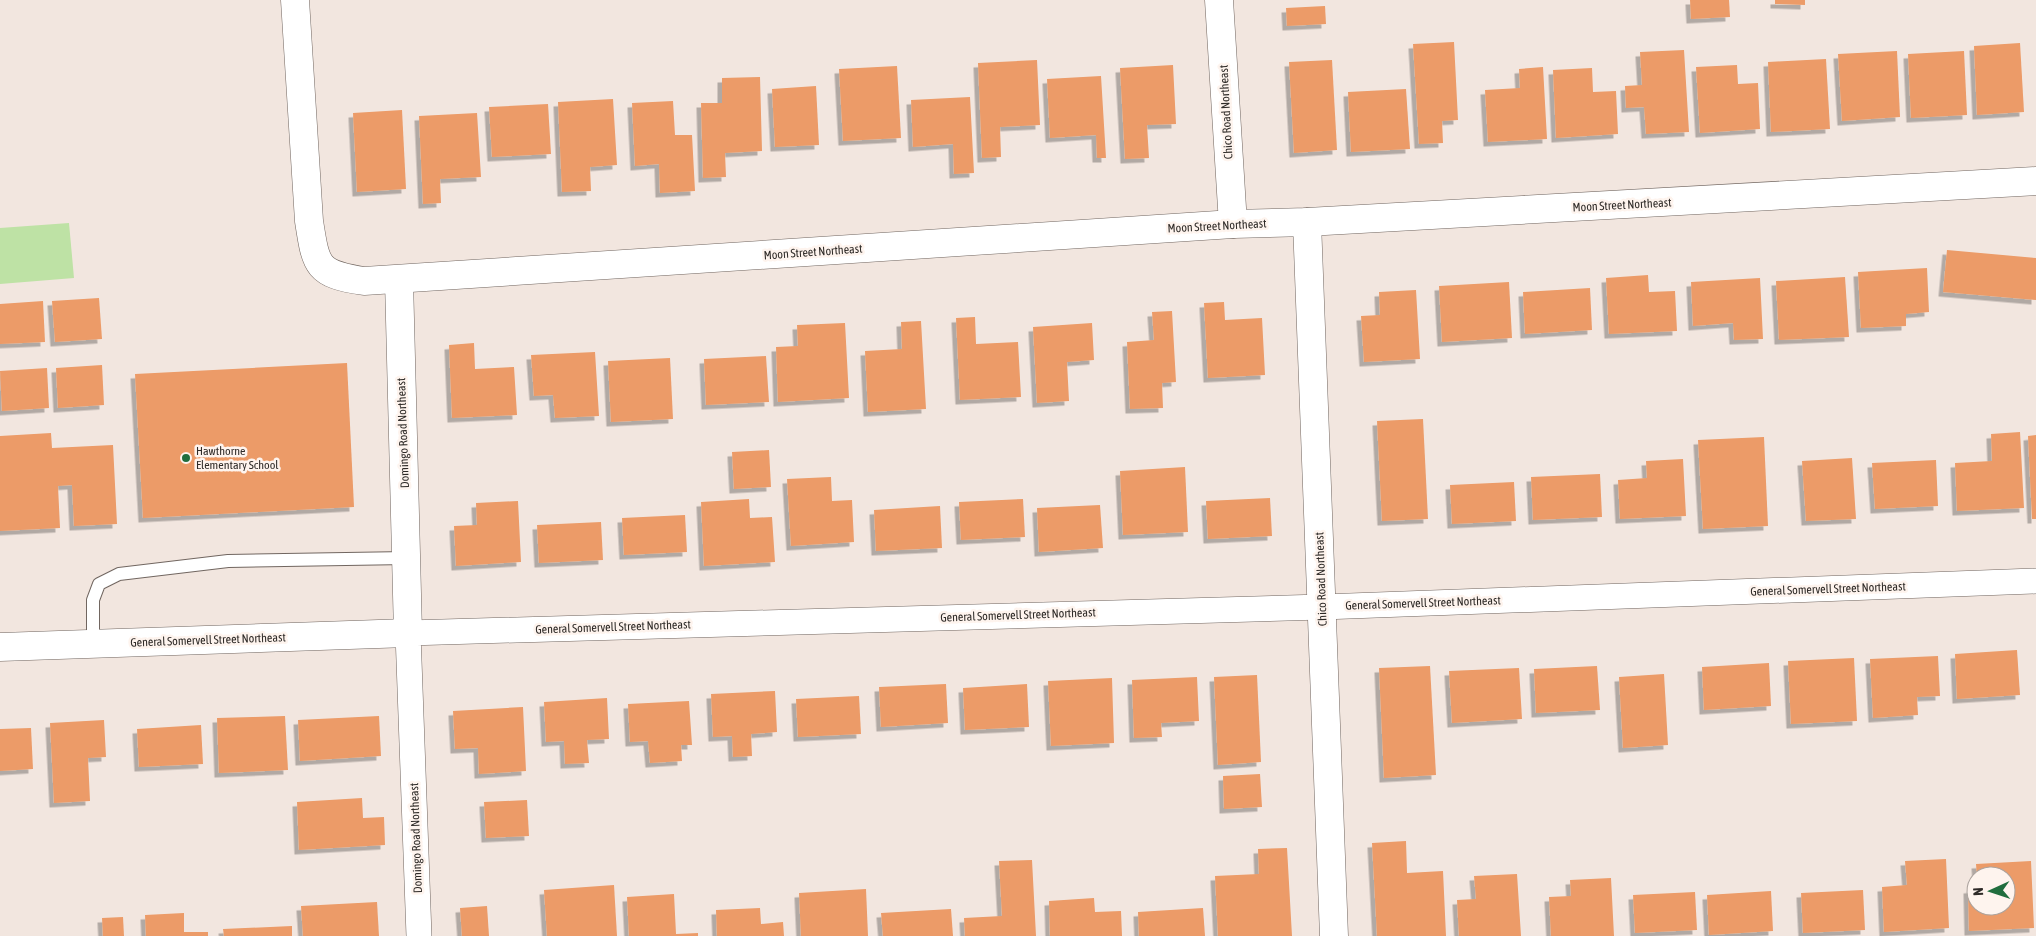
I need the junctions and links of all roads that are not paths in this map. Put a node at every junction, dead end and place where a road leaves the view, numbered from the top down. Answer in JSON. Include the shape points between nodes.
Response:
{"nodes":[{"id":1,"x":294,"y":0,"type":"edge"},
{"id":2,"x":1219,"y":0,"type":"edge"},
{"id":3,"x":2036,"y":181,"type":"edge"},
{"id":4,"x":1307,"y":222,"type":"junction"},
{"id":5,"x":1233,"y":224,"type":"junction"},
{"id":6,"x":399,"y":280,"type":"junction"},
{"id":7,"x":407,"y":558,"type":"junction"},
{"id":8,"x":2036,"y":581,"type":"edge"},
{"id":9,"x":1322,"y":607,"type":"junction"},
{"id":10,"x":408,"y":632,"type":"junction"},
{"id":11,"x":94,"y":644,"type":"junction"},
{"id":12,"x":0,"y":647,"type":"edge"},
{"id":13,"x":419,"y":936,"type":"edge"},
{"id":14,"x":1334,"y":936,"type":"edge"}],
"edges":[{"from":1,"to":6,"type":"street","via":[[312,244],[322,268],[335,277],[364,281]]},
{"from":2,"to":5,"type":"street","name":"Chico Road Northeast"},
{"from":3,"to":4,"type":"street","name":"Moon Street Northeast"},
{"from":4,"to":5,"type":"street","name":"Moon Street Northeast"},
{"from":4,"to":9,"type":"street","name":"Chico Road Northeast"},
{"from":5,"to":6,"type":"street","name":"Moon Street Northeast"},
{"from":6,"to":7,"type":"street","name":"Domingo Road Northeast"},
{"from":7,"to":10,"type":"street","name":"Domingo Road Northeast"},
{"from":7,"to":11,"type":"lane","via":[[228,561],[119,574],[99,584],[93,600]]},
{"from":8,"to":9,"type":"street","name":"General Somervell Street Northeast"},
{"from":9,"to":10,"type":"street","name":"General Somervell Street Northeast"},
{"from":9,"to":14,"type":"street","name":"Chico Road Northeast"},
{"from":10,"to":11,"type":"street","name":"General Somervell Street Northeast"},
{"from":10,"to":13,"type":"street","name":"Domingo Road Northeast"},
{"from":11,"to":12,"type":"street","name":"General Somervell Street Northeast"}]}
